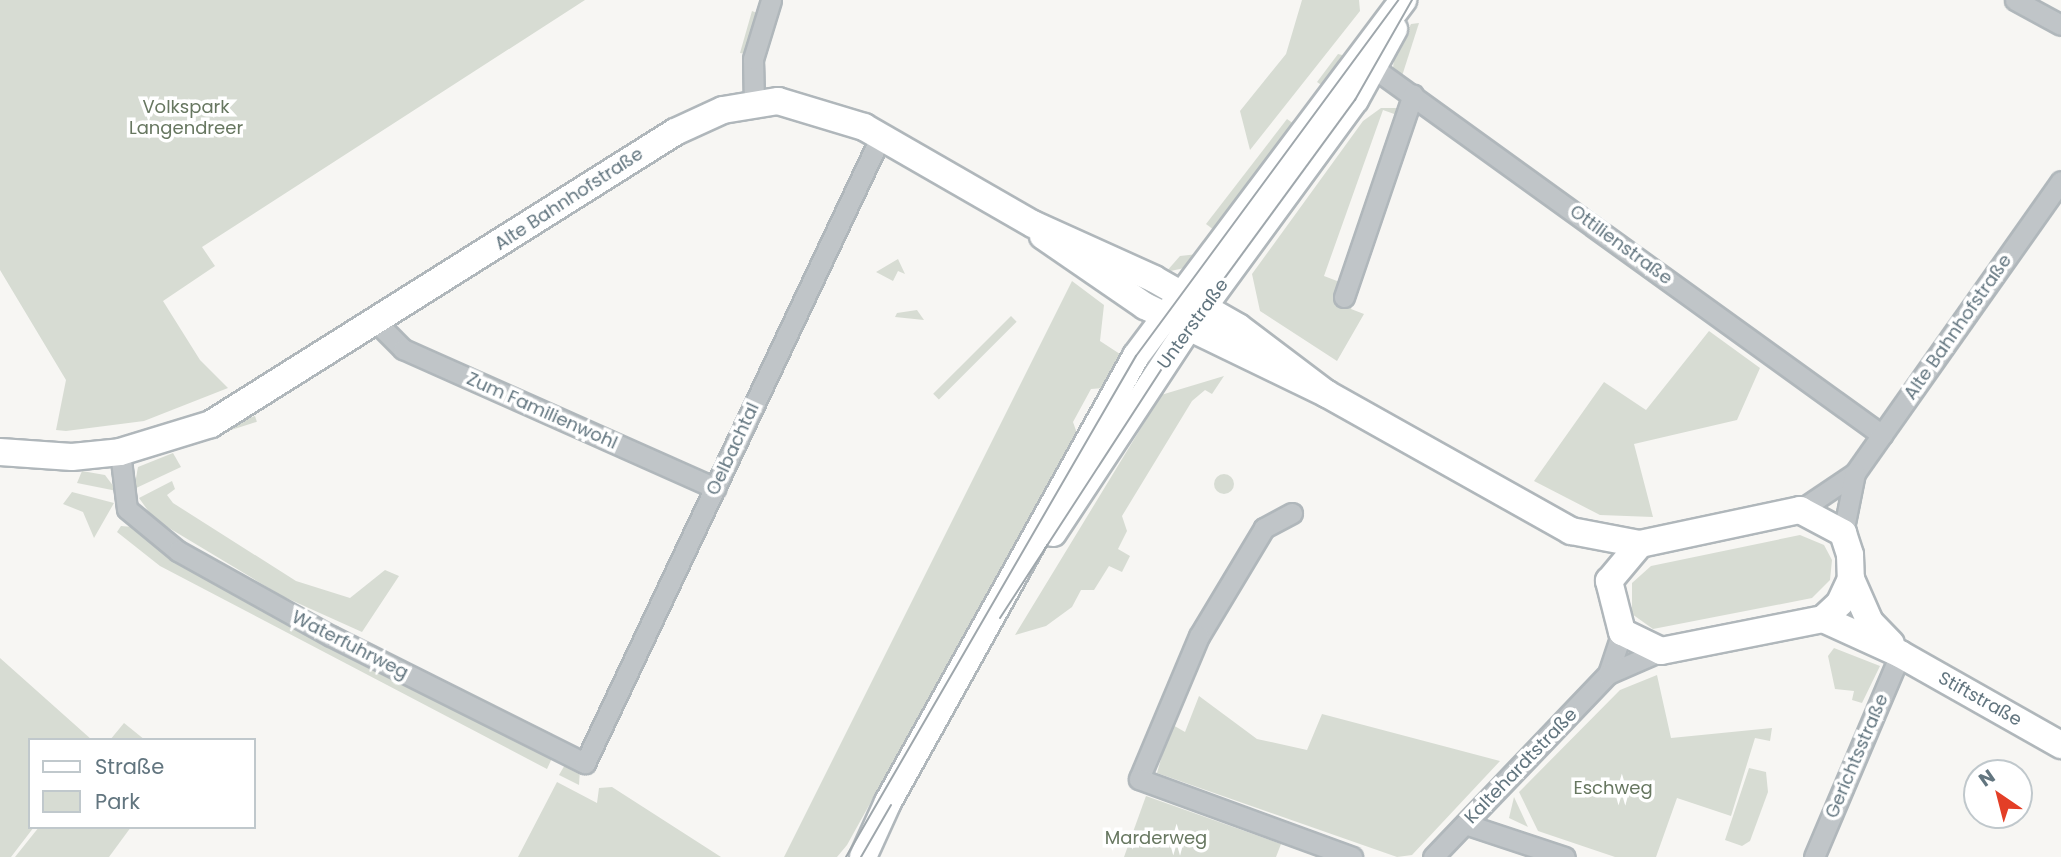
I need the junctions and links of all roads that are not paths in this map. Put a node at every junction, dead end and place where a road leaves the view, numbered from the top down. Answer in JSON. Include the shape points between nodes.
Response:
{"nodes":[{"id":1,"x":771,"y":0,"type":"edge"},
{"id":2,"x":1403,"y":0,"type":"edge"},
{"id":3,"x":1409,"y":0,"type":"edge"},
{"id":4,"x":2015,"y":0,"type":"edge"},
{"id":5,"x":2061,"y":25,"type":"edge"},
{"id":6,"x":1366,"y":62,"type":"junction"},
{"id":7,"x":1413,"y":94,"type":"junction"},
{"id":8,"x":754,"y":103,"type":"junction"},
{"id":9,"x":881,"y":136,"type":"junction"},
{"id":10,"x":2061,"y":181,"type":"edge"},
{"id":11,"x":1033,"y":224,"type":"junction"},
{"id":12,"x":1180,"y":293,"type":"junction"},
{"id":13,"x":1344,"y":297,"type":"dead end"},
{"id":14,"x":1205,"y":306,"type":"junction"},
{"id":15,"x":1164,"y":315,"type":"junction"},
{"id":16,"x":377,"y":323,"type":"junction"},
{"id":17,"x":1188,"y":328,"type":"junction"},
{"id":18,"x":1327,"y":394,"type":"junction"},
{"id":19,"x":1882,"y":435,"type":"junction"},
{"id":20,"x":0,"y":452,"type":"edge"},
{"id":21,"x":120,"y":452,"type":"junction"},
{"id":22,"x":1855,"y":473,"type":"junction"},
{"id":23,"x":715,"y":488,"type":"junction"},
{"id":24,"x":1800,"y":510,"type":"junction"},
{"id":25,"x":1292,"y":513,"type":"dead end"},
{"id":26,"x":1571,"y":531,"type":"junction"},
{"id":27,"x":1843,"y":533,"type":"junction"},
{"id":28,"x":1640,"y":544,"type":"junction"},
{"id":29,"x":1851,"y":579,"type":"junction"},
{"id":30,"x":1609,"y":581,"type":"junction"},
{"id":31,"x":1823,"y":619,"type":"junction"},
{"id":32,"x":1622,"y":632,"type":"junction"},
{"id":33,"x":976,"y":647,"type":"junction"},
{"id":34,"x":1661,"y":652,"type":"junction"},
{"id":35,"x":1900,"y":654,"type":"junction"},
{"id":36,"x":1608,"y":674,"type":"junction"},
{"id":37,"x":2061,"y":745,"type":"edge"},
{"id":38,"x":586,"y":763,"type":"joint"},
{"id":39,"x":888,"y":802,"type":"junction"},
{"id":40,"x":1465,"y":824,"type":"junction"},
{"id":41,"x":844,"y":857,"type":"edge"},
{"id":42,"x":863,"y":857,"type":"edge"},
{"id":43,"x":1352,"y":857,"type":"edge"},
{"id":44,"x":1433,"y":857,"type":"edge"},
{"id":45,"x":1565,"y":857,"type":"edge"},
{"id":46,"x":1814,"y":857,"type":"edge"}],
"edges":[{"from":1,"to":8,"type":"street","via":[[753,59]]},
{"from":2,"to":6,"type":"street","name":"Unterstraße"},
{"from":3,"to":6,"type":"street","name":"Unterstraße"},
{"from":4,"to":5,"type":"street"},
{"from":6,"to":7,"type":"street","name":"Ottilienstraße"},
{"from":6,"to":12,"type":"street","name":"Unterstraße"},
{"from":6,"to":14,"type":"street","name":"Unterstraße"},
{"from":7,"to":13,"type":"street"},
{"from":7,"to":19,"type":"street","name":"Ottilienstraße"},
{"from":8,"to":9,"type":"street","name":"Alte Bahnhofstraße","via":[[800,103]]},
{"from":8,"to":16,"type":"street","name":"Alte Bahnhofstraße","via":[[675,132]]},
{"from":9,"to":11,"type":"street","name":"Alte Bahnhofstraße"},
{"from":9,"to":23,"type":"street","name":"Oelbachtal"},
{"from":10,"to":19,"type":"street","name":"Alte Bahnhofstraße"},
{"from":11,"to":12,"type":"street","name":"Alte Bahnhofstraße"},
{"from":11,"to":15,"type":"street","name":"Alte Bahnhofstraße","via":[[1049,244]]},
{"from":12,"to":14,"type":"street","name":"Alte Bahnhofstraße"},
{"from":12,"to":15,"type":"street","name":"Unterstraße"},
{"from":14,"to":17,"type":"street","name":"Unterstraße"},
{"from":14,"to":18,"type":"street","name":"Alte Bahnhofstraße"},
{"from":15,"to":17,"type":"street","name":"Alte Bahnhofstraße"},
{"from":15,"to":33,"type":"street","name":"Unterstraße","via":[[1076,458]]},
{"from":16,"to":21,"type":"street","name":"Alte Bahnhofstraße","via":[[235,413]]},
{"from":16,"to":23,"type":"street","name":"Zum Familienwohl","via":[[403,349]]},
{"from":17,"to":18,"type":"street","name":"Alte Bahnhofstraße"},
{"from":17,"to":33,"type":"street","name":"Unterstraße"},
{"from":18,"to":26,"type":"street","name":"Alte Bahnhofstraße"},
{"from":19,"to":22,"type":"street","name":"Alte Bahnhofstraße"},
{"from":20,"to":21,"type":"street","name":"Alte Bahnhofstraße","via":[[72,457]]},
{"from":21,"to":38,"type":"street","name":"Waterfuhrweg","via":[[127,509],[219,576]]},
{"from":22,"to":24,"type":"street","name":"Alte Bahnhofstraße"},
{"from":22,"to":27,"type":"street","name":"Alte Bahnhofstraße"},
{"from":23,"to":38,"type":"street","name":"Oelbachtal"},
{"from":24,"to":27,"type":"street"},
{"from":24,"to":28,"type":"street"},
{"from":25,"to":43,"type":"street","via":[[1264,528],[1199,636],[1139,779]]},
{"from":26,"to":28,"type":"street","name":"Alte Bahnhofstraße"},
{"from":26,"to":30,"type":"street","name":"Alte Bahnhofstraße"},
{"from":27,"to":29,"type":"street","name":"Stiftstraße"},
{"from":28,"to":30,"type":"street"},
{"from":29,"to":31,"type":"street","via":[[1840,603]]},
{"from":29,"to":35,"type":"street","name":"Stiftstraße","via":[[1870,622]]},
{"from":30,"to":32,"type":"street"},
{"from":31,"to":34,"type":"street"},
{"from":31,"to":35,"type":"street","name":"Stiftstraße"},
{"from":32,"to":34,"type":"street"},
{"from":32,"to":36,"type":"street","name":"Kaltehardtstraße"},
{"from":33,"to":39,"type":"street","name":"Unterstraße"},
{"from":34,"to":36,"type":"street","name":"Kaltehardtstraße"},
{"from":35,"to":37,"type":"street","name":"Stiftstraße"},
{"from":35,"to":46,"type":"street","name":"Gerichtsstraße"},
{"from":36,"to":40,"type":"street","name":"Kaltehardtstraße"},
{"from":39,"to":41,"type":"street","name":"Unterstraße"},
{"from":39,"to":42,"type":"street","name":"Unterstraße"},
{"from":40,"to":44,"type":"street","name":"Kaltehardtstraße"},
{"from":40,"to":45,"type":"street"}]}
